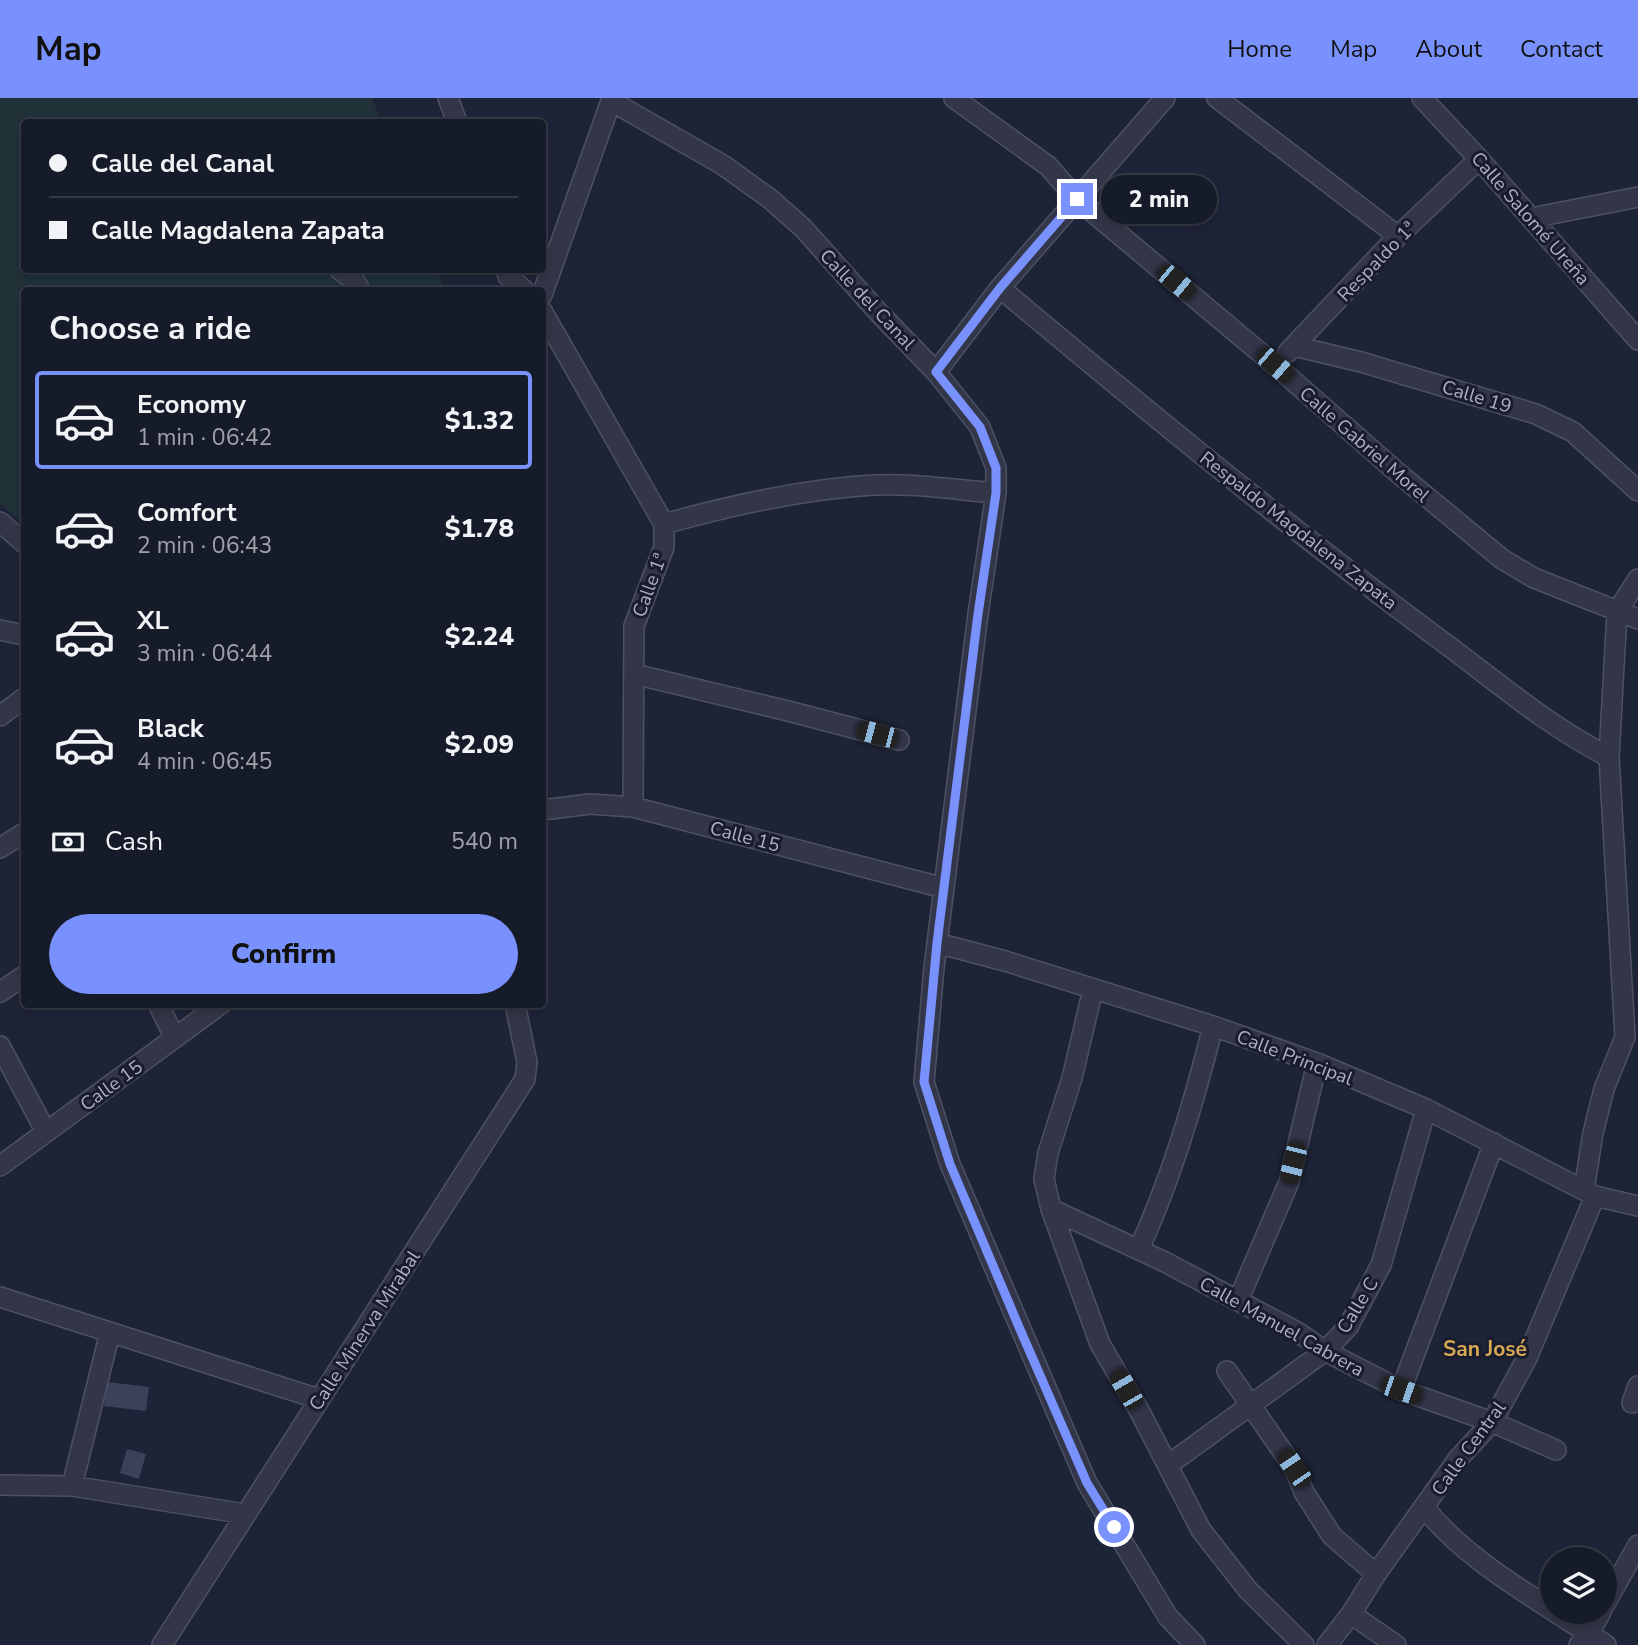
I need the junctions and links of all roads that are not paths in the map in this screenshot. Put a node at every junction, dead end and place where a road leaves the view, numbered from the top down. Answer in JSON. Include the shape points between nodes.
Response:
{"nodes":[{"id":1,"x":449,"y":98,"type":"edge"},
{"id":2,"x":954,"y":98,"type":"edge"},
{"id":3,"x":1165,"y":98,"type":"edge"},
{"id":4,"x":1217,"y":98,"type":"edge"},
{"id":5,"x":1422,"y":98,"type":"edge"},
{"id":6,"x":611,"y":99,"type":"edge"},
{"id":7,"x":456,"y":119,"type":"edge"},
{"id":8,"x":1479,"y":159,"type":"junction"},
{"id":9,"x":1638,"y":197,"type":"edge"},
{"id":10,"x":1077,"y":199,"type":"junction"},
{"id":11,"x":1531,"y":219,"type":"junction"},
{"id":12,"x":1398,"y":236,"type":"junction"},
{"id":13,"x":344,"y":273,"type":"edge"},
{"id":14,"x":507,"y":273,"type":"edge"},
{"id":15,"x":358,"y":287,"type":"edge"},
{"id":16,"x":521,"y":287,"type":"edge"},
{"id":17,"x":545,"y":287,"type":"edge"},
{"id":18,"x":1000,"y":288,"type":"junction"},
{"id":19,"x":546,"y":318,"type":"edge"},
{"id":20,"x":1638,"y":340,"type":"edge"},
{"id":21,"x":1294,"y":346,"type":"junction"},
{"id":22,"x":1275,"y":365,"type":"junction"},
{"id":23,"x":936,"y":372,"type":"junction"},
{"id":24,"x":1638,"y":491,"type":"edge"},
{"id":25,"x":996,"y":493,"type":"junction"},
{"id":26,"x":0,"y":522,"type":"edge"},
{"id":27,"x":664,"y":524,"type":"junction"},
{"id":28,"x":21,"y":540,"type":"edge"},
{"id":29,"x":1638,"y":579,"type":"edge"},
{"id":30,"x":1617,"y":612,"type":"junction"},
{"id":31,"x":1638,"y":620,"type":"edge"},
{"id":32,"x":0,"y":630,"type":"edge"},
{"id":33,"x":21,"y":634,"type":"edge"},
{"id":34,"x":634,"y":674,"type":"junction"},
{"id":35,"x":21,"y":700,"type":"edge"},
{"id":36,"x":0,"y":716,"type":"edge"},
{"id":37,"x":899,"y":740,"type":"dead end"},
{"id":38,"x":1609,"y":757,"type":"junction"},
{"id":39,"x":633,"y":807,"type":"junction"},
{"id":40,"x":546,"y":810,"type":"edge"},
{"id":41,"x":21,"y":835,"type":"edge"},
{"id":42,"x":0,"y":848,"type":"edge"},
{"id":43,"x":944,"y":888,"type":"junction"},
{"id":44,"x":937,"y":943,"type":"junction"},
{"id":45,"x":21,"y":978,"type":"edge"},
{"id":46,"x":1093,"y":989,"type":"junction"},
{"id":47,"x":0,"y":992,"type":"edge"},
{"id":48,"x":160,"y":1008,"type":"edge"},
{"id":49,"x":216,"y":1008,"type":"edge"},
{"id":50,"x":516,"y":1008,"type":"edge"},
{"id":51,"x":1213,"y":1026,"type":"junction"},
{"id":52,"x":175,"y":1038,"type":"junction"},
{"id":53,"x":0,"y":1046,"type":"edge"},
{"id":54,"x":1317,"y":1063,"type":"junction"},
{"id":55,"x":1426,"y":1110,"type":"junction"},
{"id":56,"x":46,"y":1132,"type":"junction"},
{"id":57,"x":1494,"y":1143,"type":"junction"},
{"id":58,"x":0,"y":1166,"type":"edge"},
{"id":59,"x":1590,"y":1193,"type":"junction"},
{"id":60,"x":1638,"y":1206,"type":"edge"},
{"id":61,"x":1051,"y":1209,"type":"junction"},
{"id":62,"x":1139,"y":1249,"type":"junction"},
{"id":63,"x":0,"y":1297,"type":"edge"},
{"id":64,"x":1238,"y":1301,"type":"junction"},
{"id":65,"x":110,"y":1332,"type":"junction"},
{"id":66,"x":1325,"y":1351,"type":"junction"},
{"id":67,"x":1227,"y":1371,"type":"dead end"},
{"id":68,"x":1401,"y":1390,"type":"junction"},
{"id":69,"x":319,"y":1399,"type":"junction"},
{"id":70,"x":1252,"y":1406,"type":"junction"},
{"id":71,"x":1492,"y":1422,"type":"junction"},
{"id":72,"x":1556,"y":1450,"type":"dead end"},
{"id":73,"x":1168,"y":1465,"type":"junction"},
{"id":74,"x":0,"y":1485,"type":"edge"},
{"id":75,"x":72,"y":1486,"type":"junction"},
{"id":76,"x":1424,"y":1507,"type":"junction"},
{"id":77,"x":245,"y":1514,"type":"junction"},
{"id":78,"x":1638,"y":1545,"type":"edge"},
{"id":79,"x":1376,"y":1574,"type":"junction"},
{"id":80,"x":1617,"y":1583,"type":"edge"},
{"id":81,"x":1540,"y":1602,"type":"edge"},
{"id":82,"x":1351,"y":1614,"type":"junction"},
{"id":83,"x":1568,"y":1624,"type":"edge"},
{"id":84,"x":1593,"y":1624,"type":"edge"},
{"id":85,"x":1584,"y":1639,"type":"edge"},
{"id":86,"x":162,"y":1645,"type":"edge"},
{"id":87,"x":1195,"y":1645,"type":"edge"},
{"id":88,"x":1304,"y":1645,"type":"edge"},
{"id":89,"x":1327,"y":1645,"type":"edge"},
{"id":90,"x":1396,"y":1645,"type":"edge"},
{"id":91,"x":1606,"y":1645,"type":"edge"}],
"edges":[{"from":1,"to":7,"type":"street"},
{"from":2,"to":10,"type":"street","name":"Calle Gabriel Morel","via":[[1048,166]]},
{"from":3,"to":10,"type":"street"},
{"from":4,"to":12,"type":"street"},
{"from":5,"to":8,"type":"street","name":"Calle Salomé Ureña"},
{"from":6,"to":17,"type":"street"},
{"from":6,"to":23,"type":"street","name":"Calle del Canal","via":[[723,165],[769,198],[803,228]]},
{"from":8,"to":11,"type":"street","name":"Calle Salomé Ureña"},
{"from":8,"to":12,"type":"street","name":"Respaldo 1ª"},
{"from":9,"to":11,"type":"street"},
{"from":10,"to":18,"type":"street"},
{"from":10,"to":22,"type":"street","name":"Calle Gabriel Morel"},
{"from":11,"to":20,"type":"street","name":"Calle Salomé Ureña"},
{"from":12,"to":21,"type":"street","name":"Respaldo 1ª"},
{"from":13,"to":15,"type":"street"},
{"from":14,"to":16,"type":"street"},
{"from":18,"to":23,"type":"street"},
{"from":18,"to":38,"type":"street","name":"Respaldo Magdalena Zapata","via":[[1390,603],[1574,739]]},
{"from":19,"to":27,"type":"street"},
{"from":21,"to":22,"type":"street","name":"Respaldo 1ª"},
{"from":21,"to":24,"type":"street","name":"Calle 19","via":[[1536,414],[1573,432]]},
{"from":22,"to":30,"type":"street","name":"Calle Gabriel Morel","via":[[1502,559],[1534,578]]},
{"from":23,"to":25,"type":"street","name":"Calle del Canal","via":[[980,427],[996,468]]},
{"from":25,"to":27,"type":"street","via":[[875,485],[798,493]]},
{"from":25,"to":43,"type":"street","name":"Calle del Canal"},
{"from":26,"to":28,"type":"street"},
{"from":27,"to":34,"type":"street","name":"Calle 1ª","via":[[664,547],[634,626]]},
{"from":29,"to":30,"type":"street"},
{"from":30,"to":31,"type":"street","name":"Calle Gabriel Morel"},
{"from":30,"to":38,"type":"street","name":"Calle Central"},
{"from":32,"to":33,"type":"street"},
{"from":34,"to":37,"type":"street"},
{"from":34,"to":39,"type":"street","name":"Calle 1ª"},
{"from":35,"to":36,"type":"street"},
{"from":38,"to":59,"type":"street","name":"Calle Central","via":[[1625,1037],[1595,1122]]},
{"from":39,"to":40,"type":"street","name":"Calle 15","via":[[590,804]]},
{"from":39,"to":43,"type":"street","name":"Calle 15"},
{"from":41,"to":42,"type":"street"},
{"from":43,"to":44,"type":"street","name":"Calle del Canal"},
{"from":44,"to":46,"type":"street","name":"Calle Principal"},
{"from":44,"to":87,"type":"street","name":"Calle del Canal","via":[[924,1082],[950,1164],[1087,1483],[1168,1617]]},
{"from":45,"to":47,"type":"street"},
{"from":46,"to":51,"type":"street","name":"Calle Principal"},
{"from":46,"to":61,"type":"street","via":[[1048,1153],[1044,1179]]},
{"from":48,"to":52,"type":"street"},
{"from":49,"to":52,"type":"street","name":"Calle 15"},
{"from":50,"to":69,"type":"street","name":"Calle Minerva Mirabal","via":[[527,1062],[525,1079]]},
{"from":51,"to":54,"type":"street","name":"Calle Principal"},
{"from":51,"to":62,"type":"street","via":[[1162,1198]]},
{"from":52,"to":56,"type":"street","name":"Calle 15"},
{"from":53,"to":56,"type":"street"},
{"from":54,"to":55,"type":"street","name":"Calle Principal"},
{"from":54,"to":64,"type":"street","via":[[1289,1182]]},
{"from":55,"to":57,"type":"street","name":"Calle Principal"},
{"from":55,"to":66,"type":"street","name":"Calle C","via":[[1381,1265],[1348,1327]]},
{"from":56,"to":58,"type":"street","name":"Calle 15"},
{"from":57,"to":59,"type":"street","name":"Calle Principal"},
{"from":57,"to":68,"type":"street"},
{"from":59,"to":60,"type":"street","name":"Calle Principal"},
{"from":59,"to":71,"type":"street","name":"Calle Central","via":[[1527,1358]]},
{"from":61,"to":62,"type":"street","name":"Calle Manuel Cabrera"},
{"from":61,"to":73,"type":"street","via":[[1100,1344]]},
{"from":62,"to":64,"type":"street","name":"Calle Manuel Cabrera"},
{"from":63,"to":65,"type":"street"},
{"from":64,"to":66,"type":"street","name":"Calle Manuel Cabrera"},
{"from":65,"to":69,"type":"street"},
{"from":65,"to":75,"type":"street"},
{"from":66,"to":68,"type":"street","name":"Calle Manuel Cabrera"},
{"from":66,"to":70,"type":"street","name":"Calle C"},
{"from":67,"to":70,"type":"street"},
{"from":68,"to":71,"type":"street","name":"Calle Manuel Cabrera"},
{"from":69,"to":77,"type":"street","name":"Calle Minerva Mirabal"},
{"from":70,"to":73,"type":"street","name":"Calle C"},
{"from":70,"to":79,"type":"street","via":[[1332,1536]]},
{"from":71,"to":72,"type":"street","name":"Calle Manuel Cabrera"},
{"from":71,"to":76,"type":"street","name":"Calle Central"},
{"from":73,"to":88,"type":"street","via":[[1201,1530],[1248,1590]]},
{"from":74,"to":75,"type":"street"},
{"from":75,"to":77,"type":"street"},
{"from":76,"to":79,"type":"street","name":"Calle Central"},
{"from":76,"to":81,"type":"street","via":[[1441,1530]]},
{"from":77,"to":86,"type":"street","name":"Calle Minerva Mirabal"},
{"from":78,"to":80,"type":"street"},
{"from":79,"to":82,"type":"street","name":"Calle Central"},
{"from":82,"to":89,"type":"street","name":"Calle Central"},
{"from":82,"to":90,"type":"street"},
{"from":83,"to":85,"type":"street"},
{"from":84,"to":85,"type":"street"},
{"from":85,"to":91,"type":"street"}]}
